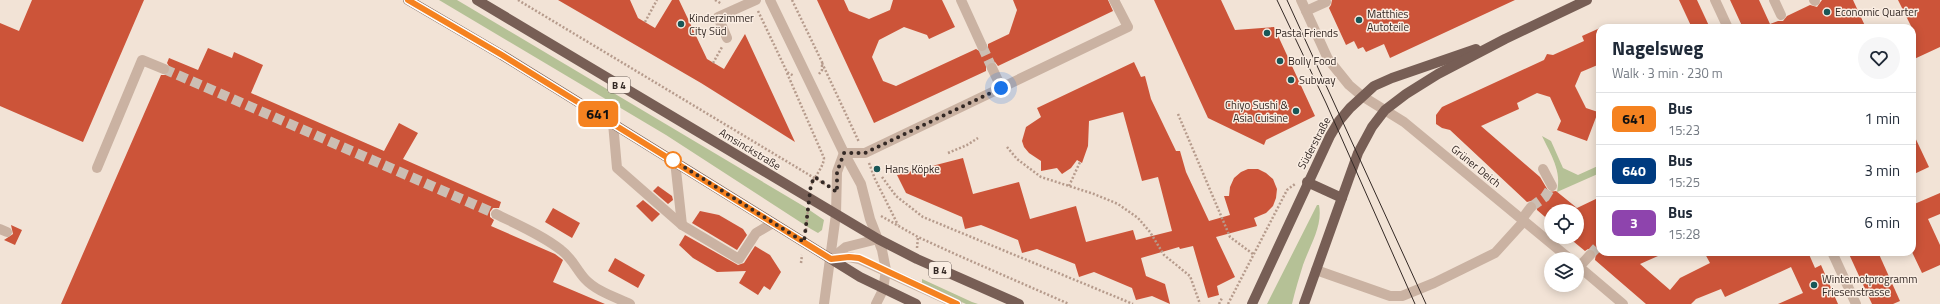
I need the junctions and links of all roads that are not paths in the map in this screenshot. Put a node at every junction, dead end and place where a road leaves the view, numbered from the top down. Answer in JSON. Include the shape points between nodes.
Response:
{"nodes":[{"id":1,"x":408,"y":0,"type":"edge"},
{"id":2,"x":477,"y":0,"type":"edge"},
{"id":3,"x":770,"y":0,"type":"edge"},
{"id":4,"x":961,"y":0,"type":"edge"},
{"id":5,"x":1114,"y":0,"type":"edge"},
{"id":6,"x":1301,"y":0,"type":"edge"},
{"id":7,"x":1586,"y":0,"type":"edge"},
{"id":8,"x":1715,"y":0,"type":"edge"},
{"id":9,"x":1774,"y":0,"type":"edge"},
{"id":10,"x":754,"y":1,"type":"edge"},
{"id":11,"x":1326,"y":2,"type":"dead end"},
{"id":12,"x":1306,"y":10,"type":"junction"},
{"id":13,"x":1781,"y":15,"type":"dead end"},
{"id":14,"x":1726,"y":24,"type":"edge"},
{"id":15,"x":727,"y":38,"type":"road end"},
{"id":16,"x":1505,"y":39,"type":"junction"},
{"id":17,"x":982,"y":46,"type":"tunnel mouth"},
{"id":18,"x":992,"y":68,"type":"tunnel mouth"},
{"id":19,"x":164,"y":69,"type":"tunnel mouth"},
{"id":20,"x":1001,"y":88,"type":"junction"},
{"id":21,"x":1362,"y":96,"type":"junction"},
{"id":22,"x":1385,"y":110,"type":"junction"},
{"id":23,"x":613,"y":123,"type":"junction"},
{"id":24,"x":844,"y":153,"type":"junction"},
{"id":25,"x":674,"y":161,"type":"junction"},
{"id":26,"x":97,"y":168,"type":"dead end"},
{"id":27,"x":1543,"y":169,"type":"dead end"},
{"id":28,"x":1307,"y":182,"type":"junction"},
{"id":29,"x":1552,"y":186,"type":"dead end"},
{"id":30,"x":1342,"y":198,"type":"junction"},
{"id":31,"x":1531,"y":207,"type":"tunnel mouth"},
{"id":32,"x":496,"y":214,"type":"tunnel mouth"},
{"id":33,"x":836,"y":214,"type":"junction"},
{"id":34,"x":1523,"y":220,"type":"junction"},
{"id":35,"x":773,"y":223,"type":"junction"},
{"id":36,"x":682,"y":225,"type":"junction"},
{"id":37,"x":878,"y":239,"type":"junction"},
{"id":38,"x":1562,"y":252,"type":"edge"},
{"id":39,"x":1590,"y":255,"type":"tunnel mouth"},
{"id":40,"x":1834,"y":256,"type":"edge"},
{"id":41,"x":831,"y":259,"type":"junction"},
{"id":42,"x":1584,"y":260,"type":"edge"},
{"id":43,"x":886,"y":270,"type":"junction"},
{"id":44,"x":1316,"y":270,"type":"junction"},
{"id":45,"x":1584,"y":271,"type":"edge"},
{"id":46,"x":883,"y":290,"type":"junction"},
{"id":47,"x":630,"y":304,"type":"edge"},
{"id":48,"x":824,"y":304,"type":"edge"},
{"id":49,"x":876,"y":304,"type":"edge"},
{"id":50,"x":916,"y":304,"type":"edge"},
{"id":51,"x":957,"y":304,"type":"edge"},
{"id":52,"x":1018,"y":304,"type":"edge"},
{"id":53,"x":1252,"y":304,"type":"edge"},
{"id":54,"x":1304,"y":304,"type":"edge"},
{"id":55,"x":1623,"y":304,"type":"edge"},
{"id":56,"x":1856,"y":304,"type":"edge"}],
"edges":[{"from":1,"to":23,"type":"main road"},
{"from":2,"to":33,"type":"main road","name":"Amsinckstraße","number":"B 4"},
{"from":3,"to":24,"type":"street"},
{"from":4,"to":17,"type":"street"},
{"from":5,"to":20,"type":"street","via":[[1128,27]]},
{"from":6,"to":12,"type":"street","name":"Grüner Deich"},
{"from":7,"to":16,"type":"main road","name":"Süderstraße"},
{"from":8,"to":14,"type":"street"},
{"from":9,"to":13,"type":"street"},
{"from":10,"to":15,"type":"street","via":[[718,17]]},
{"from":11,"to":12,"type":"street"},
{"from":12,"to":21,"type":"street","name":"Grüner Deich","via":[[1334,69]]},
{"from":16,"to":21,"type":"main road","name":"Süderstraße","via":[[1392,78],[1374,86]]},
{"from":16,"to":22,"type":"main road","name":"Süderstraße","via":[[1438,74]]},
{"from":18,"to":20,"type":"street"},
{"from":19,"to":26,"type":"street","via":[[142,60]]},
{"from":20,"to":24,"type":"street","via":[[865,153]]},
{"from":21,"to":22,"type":"street","name":"Grüner Deich"},
{"from":21,"to":28,"type":"main road","name":"Süderstraße","via":[[1339,121]]},
{"from":22,"to":30,"type":"main road","name":"Süderstraße","via":[[1358,153]]},
{"from":22,"to":34,"type":"street","name":"Grüner Deich","via":[[1404,122]]},
{"from":23,"to":25,"type":"main road"},
{"from":23,"to":36,"type":"street","via":[[617,168]]},
{"from":24,"to":33,"type":"street","via":[[837,172]]},
{"from":24,"to":37,"type":"street","via":[[861,184]]},
{"from":25,"to":35,"type":"main road"},
{"from":25,"to":36,"type":"street"},
{"from":27,"to":29,"type":"street"},
{"from":28,"to":30,"type":"main road"},
{"from":28,"to":53,"type":"main road","name":"Süderstraße"},
{"from":30,"to":44,"type":"main road","name":"Süderstraße"},
{"from":31,"to":34,"type":"street"},
{"from":32,"to":47,"type":"street","via":[[561,250],[574,262],[585,279],[601,291]]},
{"from":33,"to":37,"type":"main road","name":"Amsinckstraße","number":"B 4"},
{"from":33,"to":41,"type":"street"},
{"from":34,"to":38,"type":"street","name":"Grüner Deich"},
{"from":34,"to":44,"type":"street","via":[[1495,253],[1402,296],[1390,296]]},
{"from":35,"to":36,"type":"street","via":[[756,233],[739,259]]},
{"from":35,"to":41,"type":"main road"},
{"from":37,"to":41,"type":"street","via":[[846,247]]},
{"from":37,"to":43,"type":"street"},
{"from":37,"to":52,"type":"main road","name":"Amsinckstraße","number":"B 4"},
{"from":39,"to":42,"type":"street"},
{"from":40,"to":56,"type":"street"},
{"from":41,"to":43,"type":"street","via":[[859,258]]},
{"from":41,"to":46,"type":"main road"},
{"from":41,"to":48,"type":"street"},
{"from":43,"to":46,"type":"street"},
{"from":43,"to":51,"type":"street"},
{"from":44,"to":54,"type":"main road","name":"Süderstraße"},
{"from":45,"to":55,"type":"street"},
{"from":46,"to":49,"type":"street"},
{"from":46,"to":50,"type":"main road"}]}
